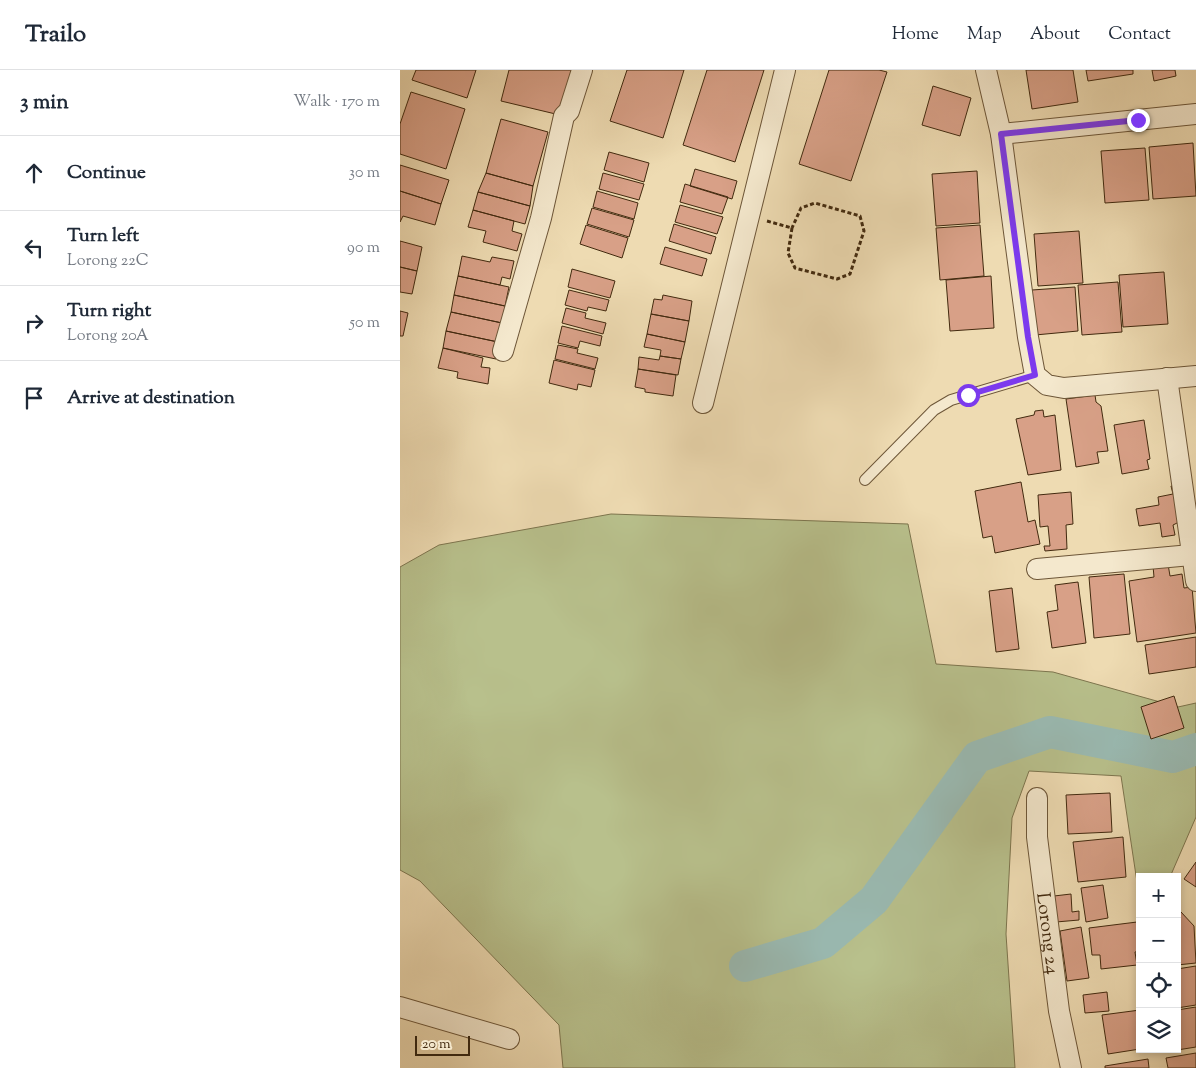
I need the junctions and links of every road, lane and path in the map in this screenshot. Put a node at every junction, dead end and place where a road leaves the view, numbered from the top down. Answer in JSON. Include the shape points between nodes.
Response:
{"nodes":[{"id":1,"x":582,"y":70,"type":"edge"},
{"id":2,"x":986,"y":70,"type":"edge"},
{"id":3,"x":784,"y":75,"type":"edge"},
{"id":4,"x":1196,"y":114,"type":"edge"},
{"id":5,"x":1001,"y":134,"type":"junction"},
{"id":6,"x":752,"y":212,"type":"junction"},
{"id":7,"x":792,"y":228,"type":"junction"},
{"id":8,"x":503,"y":351,"type":"dead end"},
{"id":9,"x":1035,"y":375,"type":"junction"},
{"id":10,"x":1196,"y":376,"type":"edge"},
{"id":11,"x":1167,"y":378,"type":"junction"},
{"id":12,"x":703,"y":403,"type":"dead end"},
{"id":13,"x":865,"y":480,"type":"dead end"},
{"id":14,"x":1191,"y":555,"type":"junction"},
{"id":15,"x":1037,"y":569,"type":"dead end"},
{"id":16,"x":1196,"y":581,"type":"edge"},
{"id":17,"x":1037,"y":798,"type":"dead end"},
{"id":18,"x":400,"y":1007,"type":"edge"},
{"id":19,"x":509,"y":1039,"type":"dead end"},
{"id":20,"x":1071,"y":1068,"type":"edge"}],
"edges":[{"from":1,"to":8,"type":"street","via":[[569,111],[564,116],[542,218]]},
{"from":2,"to":5,"type":"street"},
{"from":3,"to":6,"type":"street"},
{"from":4,"to":5,"type":"street"},
{"from":5,"to":9,"type":"street"},
{"from":6,"to":7,"type":"path","via":[[765,220]]},
{"from":6,"to":12,"type":"street"},
{"from":7,"to":7,"type":"path","via":[[788,254],[795,268],[837,279],[850,274],[864,231],[860,216],[815,203],[801,208]]},
{"from":9,"to":11,"type":"street","via":[[1047,385],[1064,388]]},
{"from":9,"to":13,"type":"lane","via":[[951,400],[934,410]]},
{"from":10,"to":11,"type":"street"},
{"from":11,"to":14,"type":"street"},
{"from":14,"to":15,"type":"street"},
{"from":14,"to":16,"type":"street"},
{"from":17,"to":20,"type":"street","name":"Lorong 24","via":[[1037,838],[1059,1011]]},
{"from":18,"to":19,"type":"street"}]}
